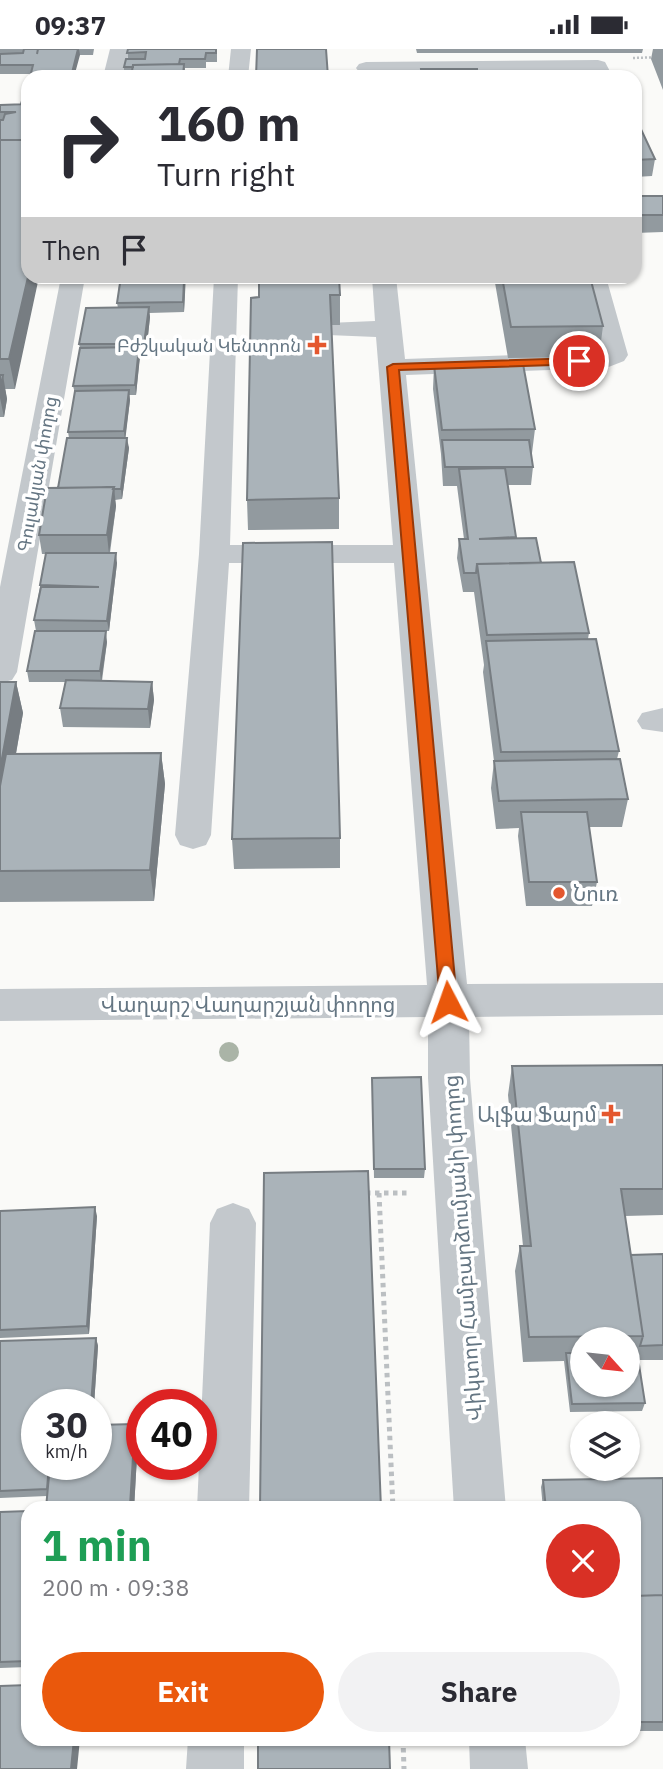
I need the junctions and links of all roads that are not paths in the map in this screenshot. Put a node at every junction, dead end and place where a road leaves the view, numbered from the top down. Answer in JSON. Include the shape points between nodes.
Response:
{"nodes":[{"id":1,"x":120,"y":49,"type":"edge"},
{"id":2,"x":241,"y":49,"type":"edge"},
{"id":3,"x":366,"y":65,"type":"edge"},
{"id":4,"x":115,"y":70,"type":"edge"},
{"id":5,"x":239,"y":70,"type":"edge"},
{"id":6,"x":600,"y":70,"type":"edge"},
{"id":7,"x":72,"y":284,"type":"edge"},
{"id":8,"x":228,"y":284,"type":"edge"},
{"id":9,"x":385,"y":284,"type":"edge"},
{"id":10,"x":596,"y":284,"type":"edge"},
{"id":11,"x":337,"y":329,"type":"edge"},
{"id":12,"x":389,"y":329,"type":"junction"},
{"id":13,"x":393,"y":367,"type":"junction"},
{"id":14,"x":214,"y":554,"type":"junction"},
{"id":15,"x":410,"y":554,"type":"junction"},
{"id":16,"x":0,"y":672,"type":"edge"},
{"id":17,"x":193,"y":835,"type":"dead end"},
{"id":18,"x":663,"y":999,"type":"edge"},
{"id":19,"x":448,"y":1002,"type":"junction"},
{"id":20,"x":0,"y":1005,"type":"edge"},
{"id":21,"x":233,"y":1223,"type":"dead end"},
{"id":22,"x":223,"y":1501,"type":"edge"},
{"id":23,"x":479,"y":1501,"type":"edge"},
{"id":24,"x":216,"y":1746,"type":"edge"},
{"id":25,"x":497,"y":1746,"type":"edge"},
{"id":26,"x":215,"y":1769,"type":"edge"},
{"id":27,"x":499,"y":1769,"type":"edge"}],
"edges":[{"from":1,"to":4,"type":"street"},
{"from":2,"to":5,"type":"street"},
{"from":3,"to":6,"type":"street","via":[[598,66]]},
{"from":7,"to":16,"type":"street","name":"Գուլակյան փողոց"},
{"from":8,"to":14,"type":"street","via":[[238,330]]},
{"from":9,"to":12,"type":"street","name":"Վիկտոր Համբարձումյանի փողոց"},
{"from":10,"to":13,"type":"street","via":[[615,355],[606,360]]},
{"from":11,"to":12,"type":"street"},
{"from":12,"to":13,"type":"street","name":"Վիկտոր Համբարձումյանի փողոց"},
{"from":13,"to":15,"type":"street","name":"Վիկտոր Համբարձումյանի փողոց"},
{"from":14,"to":15,"type":"street"},
{"from":14,"to":17,"type":"street"},
{"from":15,"to":19,"type":"street","name":"Վիկտոր Համբարձումյանի փողոց"},
{"from":18,"to":19,"type":"street","name":"Վաղարշ Վաղարշյան փողոց"},
{"from":19,"to":20,"type":"street","name":"Վաղարշ Վաղարշյան փողոց"},
{"from":19,"to":23,"type":"street","name":"Վիկտոր Համբարձումյանի փողոց","via":[[449,1078]]},
{"from":21,"to":22,"type":"street"},
{"from":24,"to":26,"type":"street"},
{"from":25,"to":27,"type":"street"}]}
